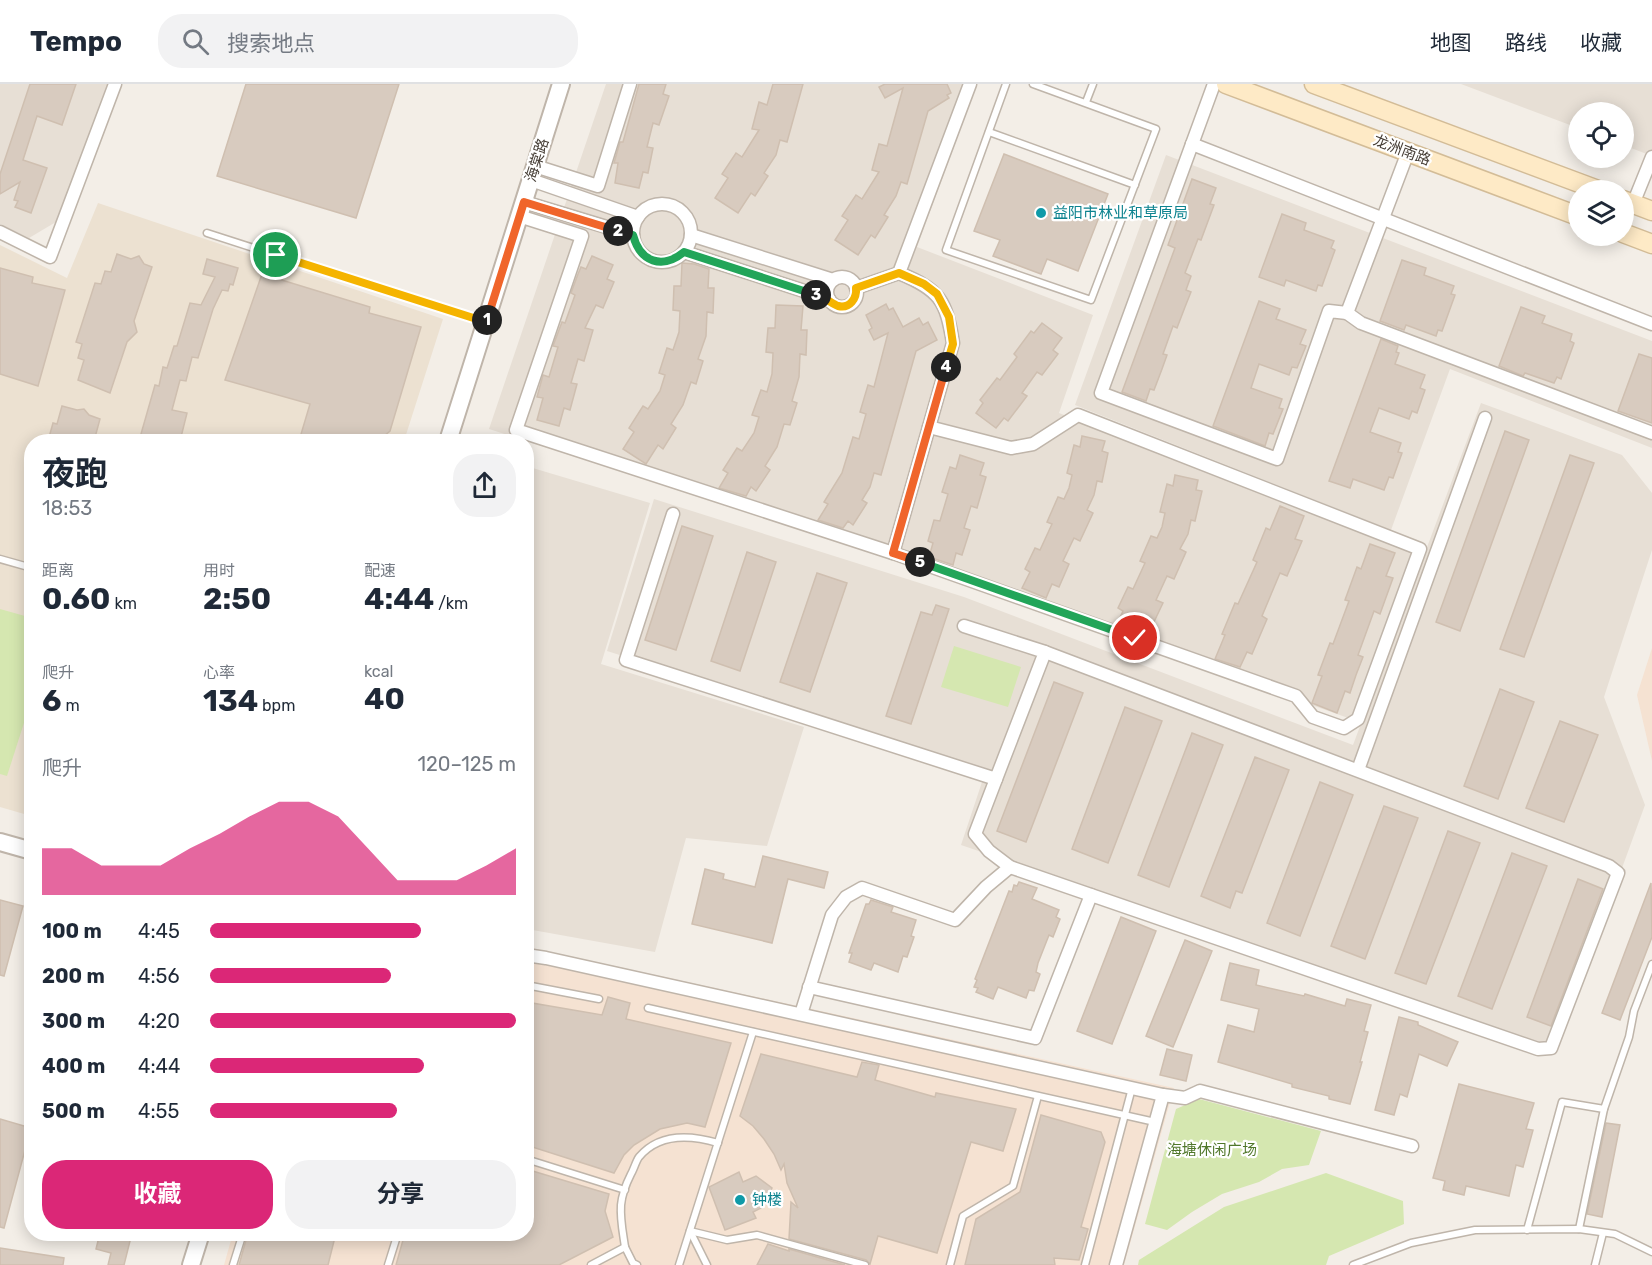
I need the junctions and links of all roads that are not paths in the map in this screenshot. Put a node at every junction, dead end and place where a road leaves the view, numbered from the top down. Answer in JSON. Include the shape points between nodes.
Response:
{"nodes":[{"id":1,"x":115,"y":84,"type":"edge"},
{"id":2,"x":561,"y":84,"type":"edge"},
{"id":3,"x":630,"y":84,"type":"edge"},
{"id":4,"x":970,"y":84,"type":"edge"},
{"id":5,"x":1006,"y":84,"type":"edge"},
{"id":6,"x":1033,"y":84,"type":"edge"},
{"id":7,"x":1093,"y":84,"type":"edge"},
{"id":8,"x":1214,"y":84,"type":"edge"},
{"id":9,"x":1226,"y":84,"type":"edge"},
{"id":10,"x":1314,"y":84,"type":"edge"},
{"id":11,"x":1086,"y":102,"type":"junction"},
{"id":12,"x":989,"y":132,"type":"junction"},
{"id":13,"x":1192,"y":144,"type":"junction"},
{"id":14,"x":1408,"y":152,"type":"junction"},
{"id":15,"x":1652,"y":157,"type":"edge"},
{"id":16,"x":533,"y":173,"type":"junction"},
{"id":17,"x":1571,"y":180,"type":"edge"},
{"id":18,"x":1134,"y":185,"type":"junction"},
{"id":19,"x":598,"y":186,"type":"junction"},
{"id":20,"x":1634,"y":191,"type":"edge"},
{"id":21,"x":593,"y":202,"type":"junction"},
{"id":22,"x":1634,"y":204,"type":"edge"},
{"id":23,"x":522,"y":209,"type":"junction"},
{"id":24,"x":1652,"y":211,"type":"edge"},
{"id":25,"x":1568,"y":212,"type":"edge"},
{"id":26,"x":638,"y":217,"type":"junction"},
{"id":27,"x":1383,"y":219,"type":"junction"},
{"id":28,"x":587,"y":221,"type":"junction"},
{"id":29,"x":0,"y":232,"type":"edge"},
{"id":30,"x":207,"y":233,"type":"dead end"},
{"id":31,"x":633,"y":235,"type":"junction"},
{"id":32,"x":691,"y":235,"type":"junction"},
{"id":33,"x":582,"y":236,"type":"junction"},
{"id":34,"x":1634,"y":237,"type":"edge"},
{"id":35,"x":1652,"y":244,"type":"edge"},
{"id":36,"x":684,"y":252,"type":"junction"},
{"id":37,"x":899,"y":273,"type":"junction"},
{"id":38,"x":832,"y":280,"type":"junction"},
{"id":39,"x":856,"y":288,"type":"junction"},
{"id":40,"x":829,"y":299,"type":"junction"},
{"id":41,"x":1347,"y":313,"type":"junction"},
{"id":42,"x":486,"y":322,"type":"junction"},
{"id":43,"x":1652,"y":324,"type":"edge"},
{"id":44,"x":1485,"y":418,"type":"dead end"},
{"id":45,"x":928,"y":427,"type":"junction"},
{"id":46,"x":1652,"y":433,"type":"edge"},
{"id":47,"x":450,"y":434,"type":"edge"},
{"id":48,"x":528,"y":434,"type":"edge"},
{"id":49,"x":534,"y":436,"type":"edge"},
{"id":50,"x":673,"y":514,"type":"dead end"},
{"id":51,"x":893,"y":553,"type":"junction"},
{"id":52,"x":0,"y":559,"type":"edge"},
{"id":53,"x":24,"y":566,"type":"edge"},
{"id":54,"x":964,"y":627,"type":"dead end"},
{"id":55,"x":1045,"y":652,"type":"junction"},
{"id":56,"x":1358,"y":770,"type":"junction"},
{"id":57,"x":996,"y":779,"type":"junction"},
{"id":58,"x":0,"y":842,"type":"edge"},
{"id":59,"x":24,"y":849,"type":"edge"},
{"id":60,"x":1010,"y":867,"type":"junction"},
{"id":61,"x":1091,"y":895,"type":"junction"},
{"id":62,"x":534,"y":956,"type":"edge"},
{"id":63,"x":1652,"y":964,"type":"edge"},
{"id":64,"x":534,"y":987,"type":"edge"},
{"id":65,"x":810,"y":987,"type":"junction"},
{"id":66,"x":599,"y":999,"type":"dead end"},
{"id":67,"x":648,"y":1008,"type":"dead end"},
{"id":68,"x":801,"y":1014,"type":"junction"},
{"id":69,"x":753,"y":1032,"type":"junction"},
{"id":70,"x":1132,"y":1088,"type":"junction"},
{"id":71,"x":1163,"y":1095,"type":"junction"},
{"id":72,"x":1038,"y":1096,"type":"junction"},
{"id":73,"x":1604,"y":1108,"type":"junction"},
{"id":74,"x":1125,"y":1115,"type":"junction"},
{"id":75,"x":1155,"y":1122,"type":"junction"},
{"id":76,"x":718,"y":1143,"type":"junction"},
{"id":77,"x":1412,"y":1146,"type":"dead end"},
{"id":78,"x":534,"y":1162,"type":"edge"},
{"id":79,"x":624,"y":1190,"type":"junction"},
{"id":80,"x":1579,"y":1229,"type":"junction"},
{"id":81,"x":1527,"y":1230,"type":"junction"},
{"id":82,"x":690,"y":1231,"type":"junction"},
{"id":83,"x":1603,"y":1233,"type":"junction"},
{"id":84,"x":198,"y":1241,"type":"edge"},
{"id":85,"x":240,"y":1241,"type":"edge"},
{"id":86,"x":396,"y":1241,"type":"edge"},
{"id":87,"x":626,"y":1247,"type":"junction"},
{"id":88,"x":1652,"y":1252,"type":"edge"},
{"id":89,"x":191,"y":1265,"type":"edge"},
{"id":90,"x":233,"y":1265,"type":"edge"},
{"id":91,"x":388,"y":1265,"type":"edge"},
{"id":92,"x":591,"y":1265,"type":"edge"},
{"id":93,"x":637,"y":1265,"type":"edge"},
{"id":94,"x":679,"y":1265,"type":"edge"},
{"id":95,"x":707,"y":1265,"type":"edge"},
{"id":96,"x":865,"y":1265,"type":"edge"},
{"id":97,"x":950,"y":1265,"type":"edge"},
{"id":98,"x":1085,"y":1265,"type":"edge"},
{"id":99,"x":1116,"y":1265,"type":"edge"},
{"id":100,"x":1353,"y":1265,"type":"edge"},
{"id":101,"x":1595,"y":1265,"type":"edge"}],
"edges":[{"from":1,"to":29,"type":"street","via":[[50,257]]},
{"from":2,"to":16,"type":"street","name":"海棠路"},
{"from":3,"to":19,"type":"street"},
{"from":4,"to":37,"type":"street"},
{"from":5,"to":12,"type":"lane"},
{"from":6,"to":11,"type":"lane"},
{"from":7,"to":11,"type":"lane"},
{"from":8,"to":13,"type":"street"},
{"from":9,"to":14,"type":"main road","name":"龙洲南路"},
{"from":10,"to":17,"type":"main road","name":"龙洲南路"},
{"from":11,"to":18,"type":"lane","via":[[1156,129]]},
{"from":12,"to":18,"type":"lane"},
{"from":12,"to":18,"type":"lane","via":[[946,250],[1090,300]]},
{"from":13,"to":27,"type":"street"},
{"from":13,"to":41,"type":"street","via":[[1101,393],[1277,459],[1329,311]]},
{"from":14,"to":25,"type":"main road","name":"龙洲南路"},
{"from":14,"to":27,"type":"street"},
{"from":15,"to":20,"type":"street"},
{"from":16,"to":19,"type":"street"},
{"from":16,"to":21,"type":"street"},
{"from":16,"to":23,"type":"street","name":"海棠路"},
{"from":19,"to":21,"type":"street"},
{"from":21,"to":26,"type":"street"},
{"from":21,"to":28,"type":"street"},
{"from":22,"to":24,"type":"main road"},
{"from":23,"to":28,"type":"street"},
{"from":23,"to":33,"type":"street"},
{"from":23,"to":42,"type":"street","name":"海棠路"},
{"from":26,"to":31,"type":"street"},
{"from":26,"to":32,"type":"street","via":[[653,206],[671,206],[686,217]]},
{"from":27,"to":41,"type":"street"},
{"from":27,"to":43,"type":"street"},
{"from":28,"to":31,"type":"street"},
{"from":28,"to":33,"type":"street"},
{"from":30,"to":42,"type":"lane"},
{"from":31,"to":36,"type":"street","via":[[648,259],[667,262]]},
{"from":32,"to":36,"type":"street"},
{"from":32,"to":38,"type":"street"},
{"from":33,"to":48,"type":"street","via":[[516,430]]},
{"from":34,"to":35,"type":"main road"},
{"from":36,"to":40,"type":"street"},
{"from":37,"to":39,"type":"street"},
{"from":37,"to":45,"type":"street","via":[[937,294],[949,317],[953,344]]},
{"from":38,"to":39,"type":"street","via":[[846,278]]},
{"from":38,"to":40,"type":"street"},
{"from":39,"to":40,"type":"street","via":[[856,297],[849,304],[836,305]]},
{"from":41,"to":46,"type":"street","via":[[1360,323]]},
{"from":42,"to":47,"type":"street","name":"海棠路"},
{"from":44,"to":56,"type":"street"},
{"from":45,"to":51,"type":"street"},
{"from":45,"to":51,"type":"street","via":[[1011,448],[1033,444],[1078,414],[1420,549],[1358,719],[1344,728],[1313,717],[1296,696]]},
{"from":49,"to":51,"type":"street"},
{"from":50,"to":57,"type":"street","via":[[626,660]]},
{"from":52,"to":53,"type":"lane"},
{"from":54,"to":55,"type":"street"},
{"from":55,"to":56,"type":"street"},
{"from":55,"to":57,"type":"street"},
{"from":56,"to":61,"type":"street","via":[[1609,866],[1618,873],[1551,1048],[1538,1049]]},
{"from":57,"to":60,"type":"street","via":[[975,834]]},
{"from":58,"to":59,"type":"street"},
{"from":60,"to":61,"type":"street"},
{"from":60,"to":65,"type":"street","via":[[956,920],[862,888],[846,897],[832,915]]},
{"from":61,"to":65,"type":"street","via":[[1035,1038]]},
{"from":62,"to":68,"type":"street"},
{"from":63,"to":73,"type":"lane"},
{"from":64,"to":66,"type":"lane"},
{"from":65,"to":68,"type":"street"},
{"from":67,"to":69,"type":"lane"},
{"from":68,"to":70,"type":"street"},
{"from":69,"to":72,"type":"lane"},
{"from":69,"to":76,"type":"lane"},
{"from":70,"to":71,"type":"street"},
{"from":70,"to":74,"type":"lane"},
{"from":71,"to":75,"type":"street"},
{"from":71,"to":77,"type":"street","via":[[1185,1098],[1200,1091]]},
{"from":72,"to":74,"type":"lane"},
{"from":72,"to":97,"type":"lane","via":[[1013,1186],[963,1216]]},
{"from":73,"to":80,"type":"lane"},
{"from":73,"to":81,"type":"lane","via":[[1563,1102]]},
{"from":74,"to":75,"type":"lane"},
{"from":74,"to":98,"type":"lane"},
{"from":75,"to":99,"type":"street"},
{"from":76,"to":79,"type":"lane","via":[[682,1136],[657,1143],[639,1157]]},
{"from":76,"to":82,"type":"lane"},
{"from":78,"to":79,"type":"lane"},
{"from":79,"to":87,"type":"lane","via":[[621,1223]]},
{"from":80,"to":81,"type":"lane"},
{"from":80,"to":83,"type":"lane"},
{"from":81,"to":100,"type":"lane","via":[[1464,1232],[1411,1243]]},
{"from":82,"to":94,"type":"lane"},
{"from":82,"to":95,"type":"lane"},
{"from":82,"to":96,"type":"lane","via":[[727,1240],[758,1235]]},
{"from":83,"to":88,"type":"lane","via":[[1614,1234]]},
{"from":83,"to":101,"type":"lane"},
{"from":84,"to":89,"type":"street"},
{"from":85,"to":90,"type":"lane"},
{"from":86,"to":91,"type":"lane"},
{"from":87,"to":92,"type":"lane"},
{"from":87,"to":93,"type":"lane"}]}
